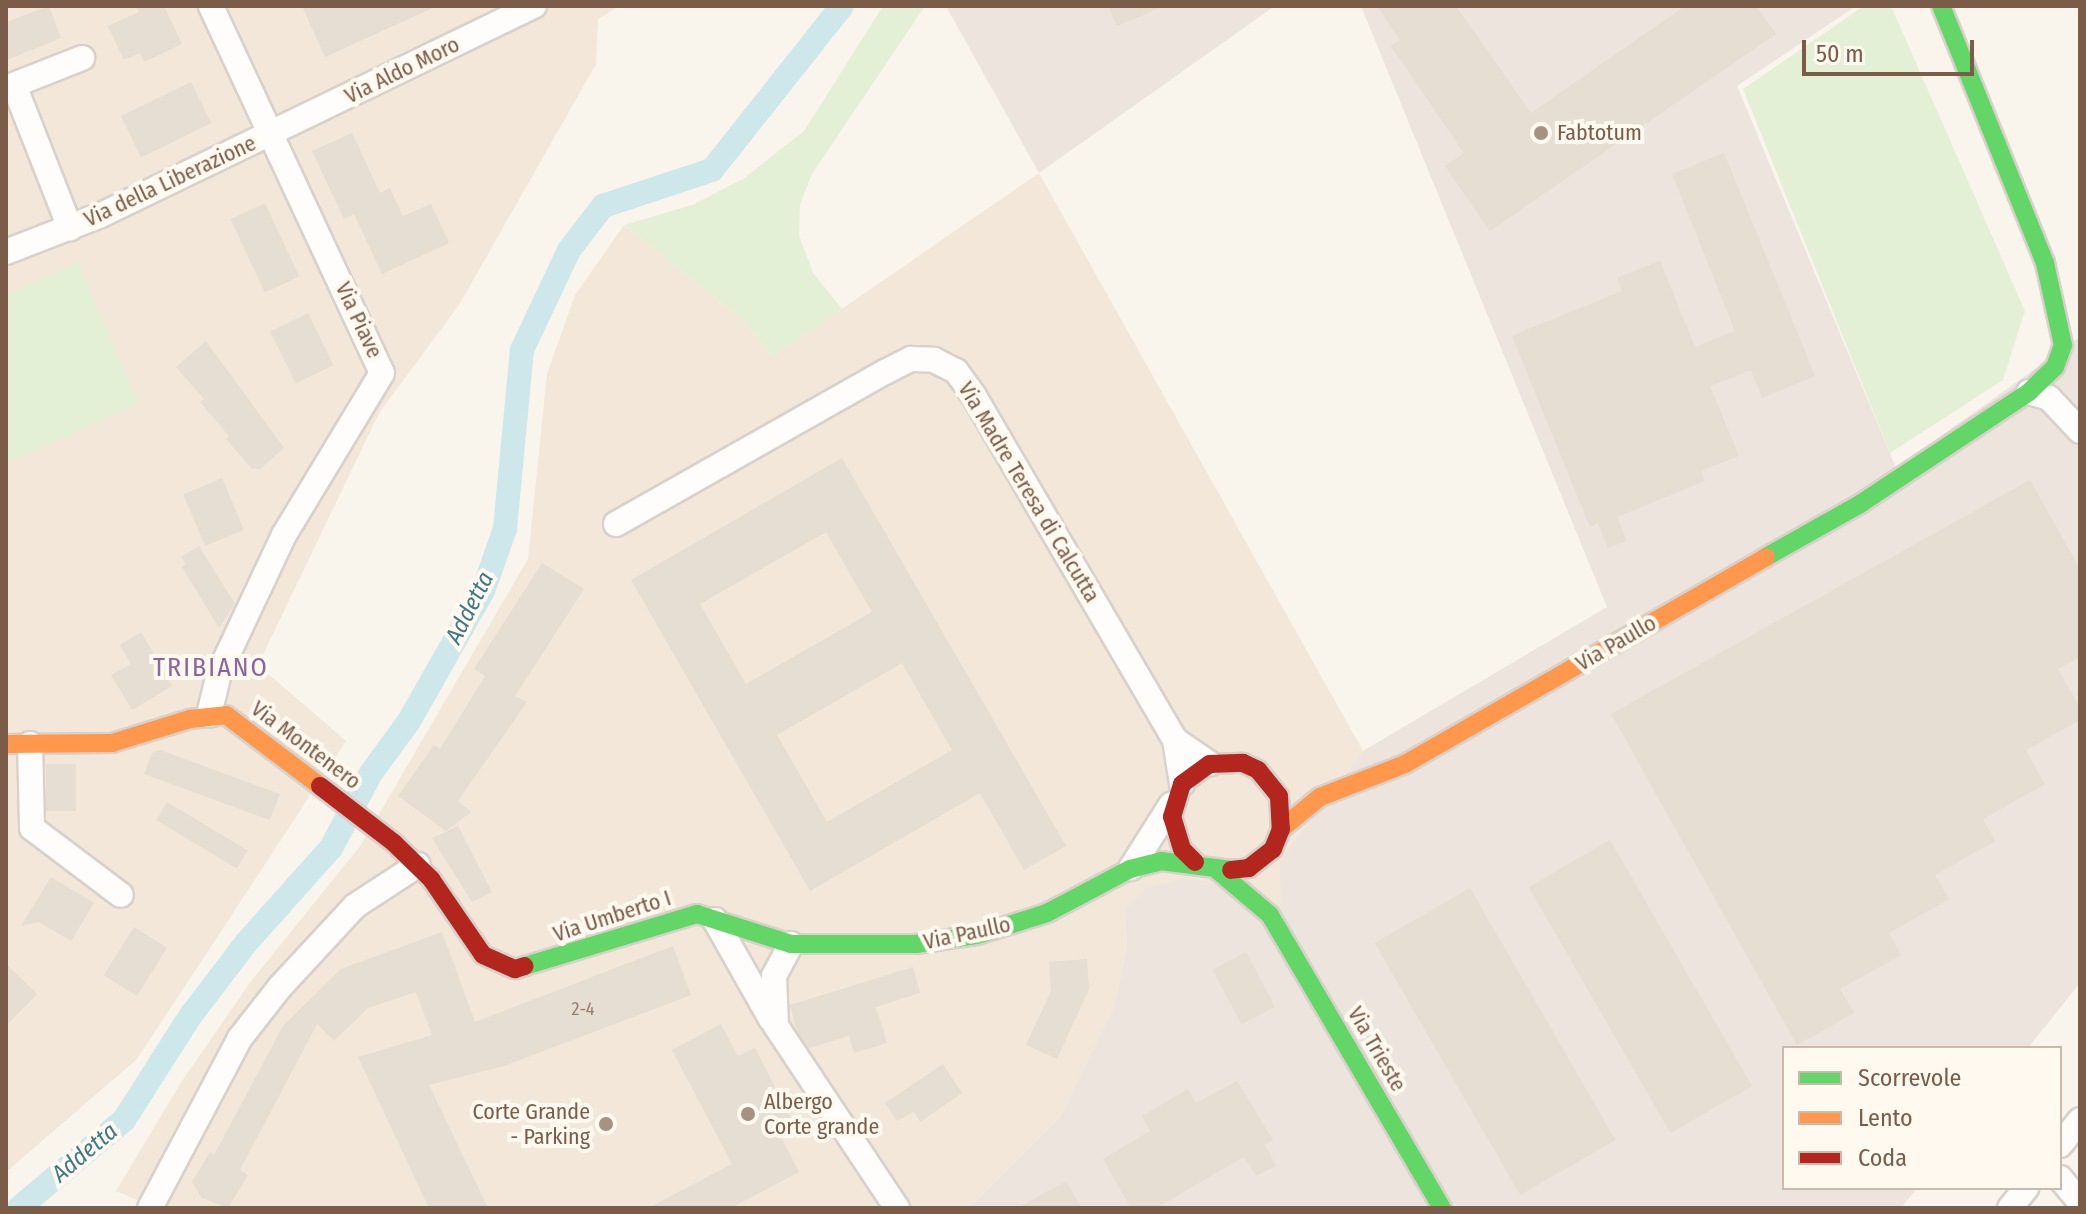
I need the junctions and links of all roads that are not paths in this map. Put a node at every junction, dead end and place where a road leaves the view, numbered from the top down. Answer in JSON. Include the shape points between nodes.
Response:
{"nodes":[{"id":1,"x":211,"y":6,"type":"edge"},
{"id":2,"x":534,"y":6,"type":"edge"},
{"id":3,"x":1941,"y":6,"type":"edge"},
{"id":4,"x":82,"y":58,"type":"dead end"},
{"id":5,"x":10,"y":86,"type":"edge"},
{"id":6,"x":270,"y":134,"type":"junction"},
{"id":7,"x":70,"y":228,"type":"junction"},
{"id":8,"x":6,"y":252,"type":"edge"},
{"id":9,"x":2059,"y":309,"type":"junction"},
{"id":10,"x":2080,"y":361,"type":"edge"},
{"id":11,"x":2029,"y":392,"type":"junction"},
{"id":12,"x":2080,"y":431,"type":"edge"},
{"id":13,"x":616,"y":524,"type":"dead end"},
{"id":14,"x":209,"y":715,"type":"junction"},
{"id":15,"x":1175,"y":740,"type":"junction"},
{"id":16,"x":18,"y":744,"type":"edge"},
{"id":17,"x":1210,"y":764,"type":"junction"},
{"id":18,"x":1271,"y":782,"type":"junction"},
{"id":19,"x":1338,"y":789,"type":"junction"},
{"id":20,"x":1178,"y":792,"type":"junction"},
{"id":21,"x":1281,"y":829,"type":"junction"},
{"id":22,"x":1273,"y":849,"type":"junction"},
{"id":23,"x":1195,"y":862,"type":"junction"},
{"id":24,"x":418,"y":865,"type":"junction"},
{"id":25,"x":1130,"y":869,"type":"junction"},
{"id":26,"x":1218,"y":871,"type":"junction"},
{"id":27,"x":121,"y":895,"type":"dead end"},
{"id":28,"x":1270,"y":915,"type":"junction"},
{"id":29,"x":715,"y":920,"type":"junction"},
{"id":30,"x":791,"y":944,"type":"junction"},
{"id":31,"x":540,"y":965,"type":"joint"},
{"id":32,"x":776,"y":1026,"type":"junction"},
{"id":33,"x":2080,"y":1120,"type":"edge"},
{"id":34,"x":2062,"y":1142,"type":"edge"},
{"id":35,"x":2062,"y":1180,"type":"edge"},
{"id":36,"x":2024,"y":1190,"type":"edge"},
{"id":37,"x":2080,"y":1202,"type":"edge"},
{"id":38,"x":150,"y":1208,"type":"edge"},
{"id":39,"x":897,"y":1208,"type":"edge"},
{"id":40,"x":1442,"y":1208,"type":"edge"},
{"id":41,"x":2010,"y":1208,"type":"edge"}],
"edges":[{"from":1,"to":6,"type":"street","name":"Via Piave"},
{"from":2,"to":6,"type":"street","name":"Via Aldo Moro"},
{"from":3,"to":9,"type":"street","name":"Via Paullo"},
{"from":4,"to":5,"type":"street","name":"Via della Liberazione"},
{"from":5,"to":7,"type":"street","name":"Via della Liberazione"},
{"from":6,"to":7,"type":"street","name":"Via della Liberazione"},
{"from":6,"to":14,"type":"street","name":"Via Piave","via":[[382,373],[284,535],[219,673]]},
{"from":7,"to":8,"type":"street","name":"Via della Liberazione"},
{"from":9,"to":10,"type":"street"},
{"from":9,"to":11,"type":"street","name":"Via Paullo","via":[[2063,345],[2055,367]]},
{"from":11,"to":12,"type":"street","via":[[2049,398]]},
{"from":11,"to":19,"type":"street","name":"Via Paullo","via":[[1888,485],[1405,764]]},
{"from":13,"to":15,"type":"street","name":"Via Madre Teresa di Calcutta","via":[[885,372],[911,359],[934,360],[956,371],[974,396]]},
{"from":14,"to":16,"type":"street","via":[[135,739]]},
{"from":14,"to":24,"type":"street","name":"Via Montenero","via":[[238,721]]},
{"from":15,"to":17,"type":"street","name":"Via Madre Teresa di Calcutta"},
{"from":15,"to":20,"type":"street","name":"Via Madre Teresa di Calcutta"},
{"from":16,"to":27,"type":"street","via":[[32,828]]},
{"from":17,"to":18,"type":"street","name":"Via Paullo","via":[[1243,763]]},
{"from":17,"to":20,"type":"street","name":"Via Paullo"},
{"from":18,"to":19,"type":"street","name":"Via Paullo"},
{"from":18,"to":21,"type":"street","via":[[1279,796]]},
{"from":19,"to":21,"type":"street","name":"Via Paullo"},
{"from":20,"to":23,"type":"street","via":[[1174,834]]},
{"from":20,"to":25,"type":"street","name":"Via Paullo","via":[[1152,842]]},
{"from":21,"to":22,"type":"street"},
{"from":22,"to":26,"type":"street","via":[[1249,868]]},
{"from":22,"to":28,"type":"street","name":"Via Trieste"},
{"from":23,"to":25,"type":"street","name":"Via Paullo","via":[[1161,861]]},
{"from":23,"to":26,"type":"street","name":"Via Paullo"},
{"from":24,"to":31,"type":"street","name":"Via Montenero","via":[[483,955],[515,969]]},
{"from":24,"to":38,"type":"street","via":[[355,906],[240,1038]]},
{"from":25,"to":30,"type":"street","name":"Via Paullo","via":[[1047,913],[977,935],[916,944]]},
{"from":26,"to":28,"type":"street","name":"Via Trieste"},
{"from":28,"to":40,"type":"street","name":"Via Trieste"},
{"from":29,"to":30,"type":"street","name":"Via Umberto I"},
{"from":29,"to":31,"type":"street","name":"Via Umberto I","via":[[697,914],[673,919]]},
{"from":29,"to":32,"type":"street"},
{"from":30,"to":32,"type":"street","via":[[774,976]]},
{"from":32,"to":39,"type":"street"},
{"from":33,"to":34,"type":"street"},
{"from":35,"to":37,"type":"street"},
{"from":36,"to":41,"type":"street"}]}
